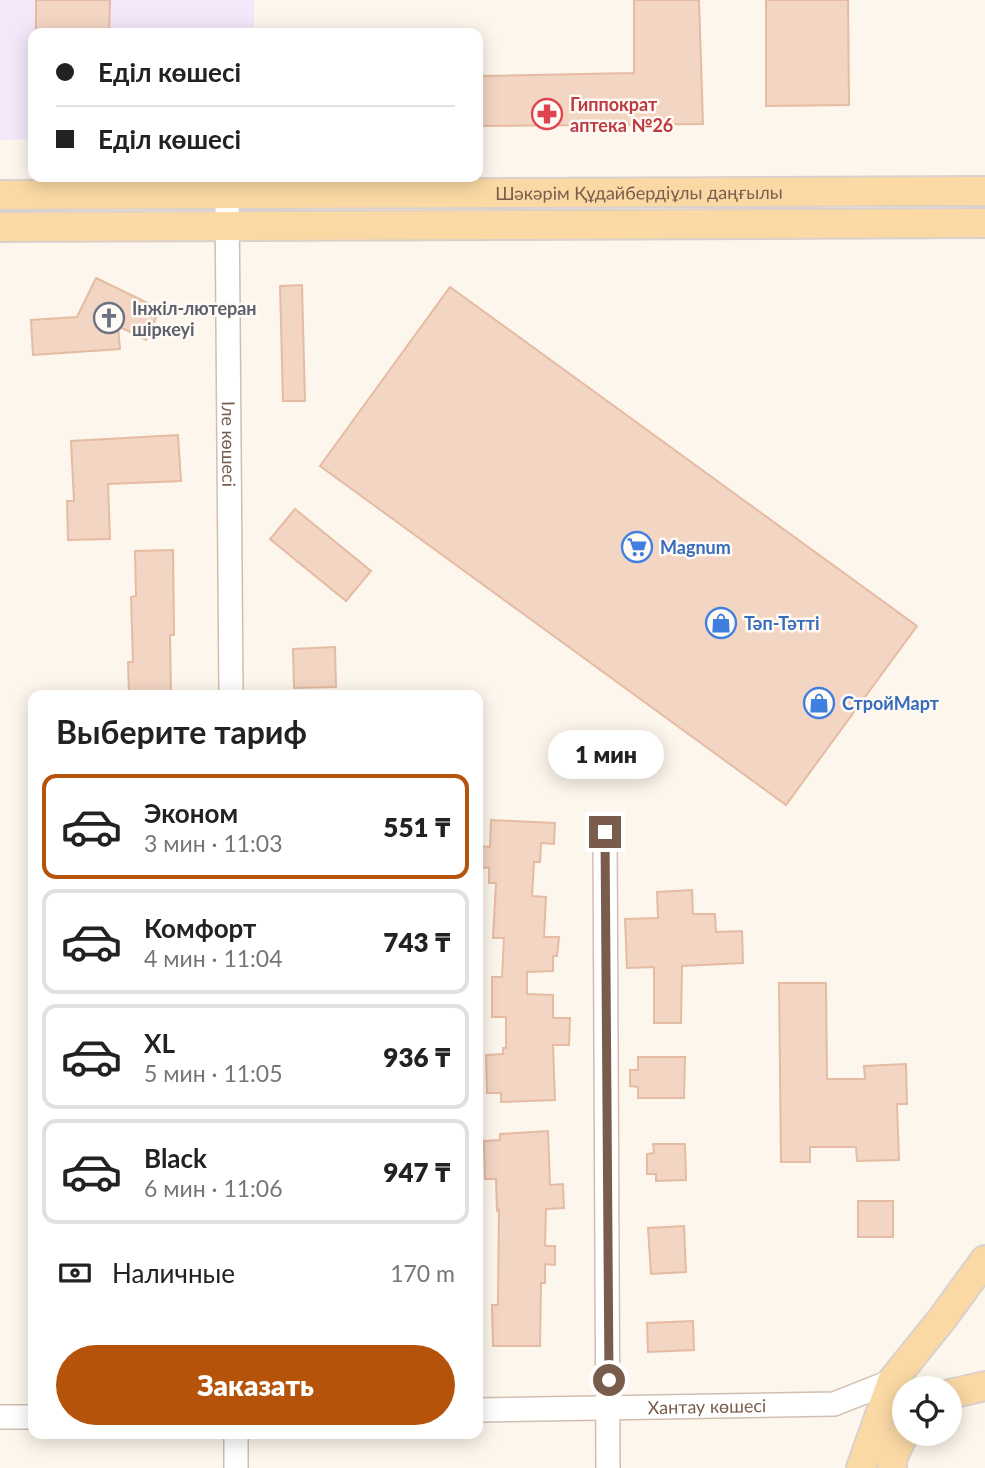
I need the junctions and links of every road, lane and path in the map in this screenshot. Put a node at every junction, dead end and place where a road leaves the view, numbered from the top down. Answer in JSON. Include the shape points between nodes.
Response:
{"nodes":[{"id":1,"x":985,"y":191,"type":"edge"},
{"id":2,"x":228,"y":194,"type":"junction"},
{"id":3,"x":0,"y":195,"type":"edge"},
{"id":4,"x":985,"y":223,"type":"edge"},
{"id":5,"x":228,"y":226,"type":"junction"},
{"id":6,"x":0,"y":227,"type":"edge"},
{"id":7,"x":231,"y":690,"type":"edge"},
{"id":8,"x":605,"y":832,"type":"dead end"},
{"id":9,"x":985,"y":1260,"type":"edge"},
{"id":10,"x":896,"y":1376,"type":"edge"},
{"id":11,"x":892,"y":1381,"type":"joint"},
{"id":12,"x":985,"y":1386,"type":"edge"},
{"id":13,"x":962,"y":1391,"type":"edge"},
{"id":14,"x":609,"y":1408,"type":"junction"},
{"id":15,"x":483,"y":1410,"type":"edge"},
{"id":16,"x":0,"y":1417,"type":"edge"},
{"id":17,"x":28,"y":1417,"type":"edge"},
{"id":18,"x":236,"y":1439,"type":"edge"},
{"id":19,"x":898,"y":1446,"type":"edge"},
{"id":20,"x":236,"y":1468,"type":"edge"},
{"id":21,"x":608,"y":1468,"type":"edge"},
{"id":22,"x":861,"y":1468,"type":"edge"},
{"id":23,"x":892,"y":1468,"type":"edge"}],
"edges":[{"from":1,"to":2,"type":"main road","name":"Шәкәрім Құдайбердіұлы даңғылы"},
{"from":2,"to":3,"type":"main road","name":"Шәкәрім Құдайбердіұлы даңғылы"},
{"from":2,"to":5,"type":"street","name":"Іле көшесі"},
{"from":4,"to":5,"type":"main road","name":"Шәкәрім Құдайбердіұлы даңғылы"},
{"from":5,"to":6,"type":"main road","name":"Шәкәрім Құдайбердіұлы даңғылы"},
{"from":5,"to":7,"type":"street","name":"Іле көшесі"},
{"from":8,"to":14,"type":"street"},
{"from":9,"to":10,"type":"main road"},
{"from":11,"to":14,"type":"street","name":"Хантау көшесі","via":[[834,1404]]},
{"from":11,"to":22,"type":"main road"},
{"from":12,"to":13,"type":"main road"},
{"from":14,"to":15,"type":"street","name":"Хантау көшесі"},
{"from":14,"to":21,"type":"street"},
{"from":16,"to":17,"type":"street"},
{"from":18,"to":20,"type":"street"},
{"from":19,"to":23,"type":"main road"}]}
